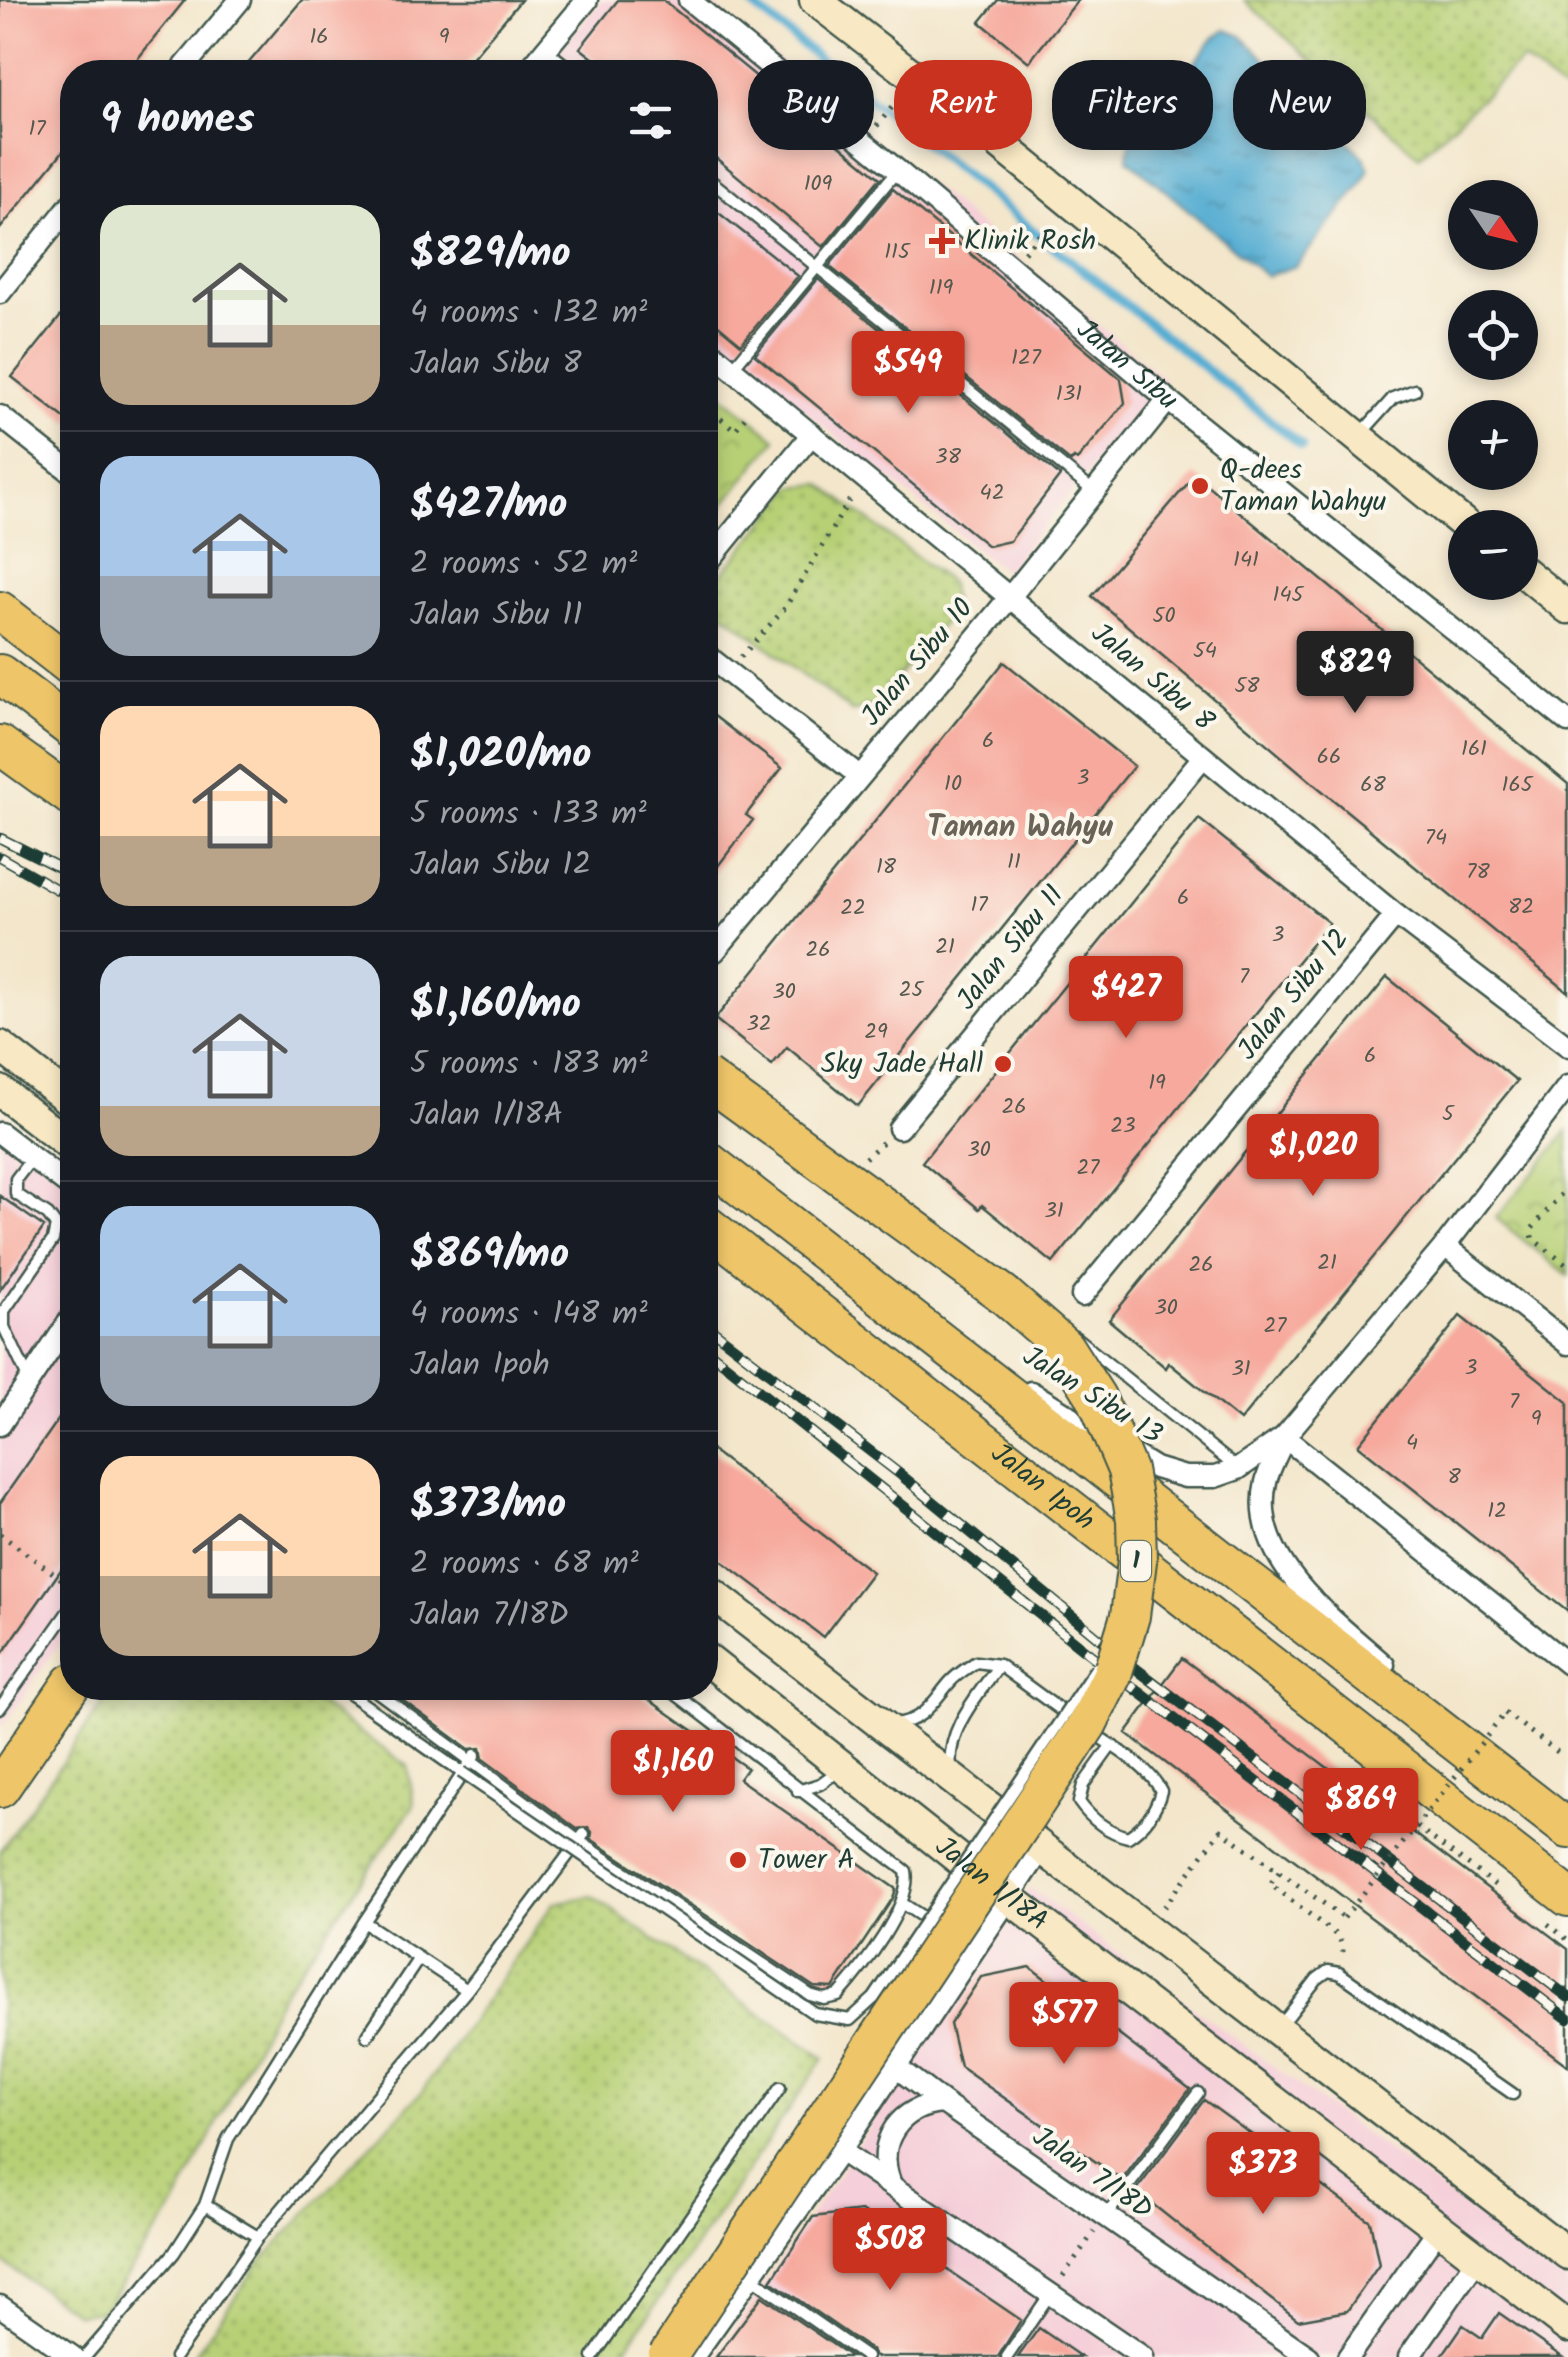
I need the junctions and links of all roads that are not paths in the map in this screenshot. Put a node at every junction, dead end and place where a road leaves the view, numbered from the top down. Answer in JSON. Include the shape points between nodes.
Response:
{"nodes":[{"id":1,"x":240,"y":0,"type":"edge"},
{"id":2,"x":588,"y":0,"type":"edge"},
{"id":3,"x":689,"y":0,"type":"edge"},
{"id":4,"x":819,"y":2,"type":"edge"},
{"id":5,"x":546,"y":50,"type":"junction"},
{"id":6,"x":190,"y":60,"type":"edge"},
{"id":7,"x":537,"y":60,"type":"edge"},
{"id":8,"x":559,"y":60,"type":"edge"},
{"id":9,"x":898,"y":170,"type":"junction"},
{"id":10,"x":718,"y":186,"type":"edge"},
{"id":11,"x":60,"y":218,"type":"edge"},
{"id":12,"x":819,"y":266,"type":"junction"},
{"id":13,"x":0,"y":293,"type":"edge"},
{"id":14,"x":718,"y":358,"type":"edge"},
{"id":15,"x":732,"y":369,"type":"junction"},
{"id":16,"x":1415,"y":390,"type":"dead end"},
{"id":17,"x":1168,"y":400,"type":"junction"},
{"id":18,"x":0,"y":416,"type":"edge"},
{"id":19,"x":812,"y":434,"type":"junction"},
{"id":20,"x":1358,"y":437,"type":"junction"},
{"id":21,"x":60,"y":464,"type":"edge"},
{"id":22,"x":1092,"y":491,"type":"junction"},
{"id":23,"x":1448,"y":511,"type":"edge"},
{"id":24,"x":718,"y":550,"type":"edge"},
{"id":25,"x":1538,"y":584,"type":"edge"},
{"id":26,"x":1010,"y":596,"type":"junction"},
{"id":27,"x":1568,"y":608,"type":"edge"},
{"id":28,"x":0,"y":611,"type":"edge"},
{"id":29,"x":60,"y":658,"type":"edge"},
{"id":30,"x":718,"y":664,"type":"edge"},
{"id":31,"x":2,"y":676,"type":"edge"},
{"id":32,"x":60,"y":721,"type":"edge"},
{"id":33,"x":1568,"y":722,"type":"edge"},
{"id":34,"x":0,"y":746,"type":"edge"},
{"id":35,"x":1203,"y":756,"type":"junction"},
{"id":36,"x":858,"y":775,"type":"junction"},
{"id":37,"x":60,"y":788,"type":"edge"},
{"id":38,"x":1396,"y":914,"type":"junction"},
{"id":39,"x":718,"y":946,"type":"edge"},
{"id":40,"x":0,"y":1046,"type":"edge"},
{"id":41,"x":1568,"y":1046,"type":"edge"},
{"id":42,"x":718,"y":1086,"type":"edge"},
{"id":43,"x":1568,"y":1086,"type":"edge"},
{"id":44,"x":0,"y":1091,"type":"edge"},
{"id":45,"x":60,"y":1093,"type":"edge"},
{"id":46,"x":899,"y":1128,"type":"road end"},
{"id":47,"x":0,"y":1133,"type":"edge"},
{"id":48,"x":60,"y":1137,"type":"edge"},
{"id":49,"x":32,"y":1158,"type":"junction"},
{"id":50,"x":718,"y":1169,"type":"edge"},
{"id":51,"x":60,"y":1179,"type":"edge"},
{"id":52,"x":718,"y":1234,"type":"edge"},
{"id":53,"x":1445,"y":1246,"type":"junction"},
{"id":54,"x":881,"y":1293,"type":"junction"},
{"id":55,"x":1082,"y":1296,"type":"dead end"},
{"id":56,"x":1059,"y":1324,"type":"dead end"},
{"id":57,"x":60,"y":1335,"type":"edge"},
{"id":58,"x":1568,"y":1344,"type":"edge"},
{"id":59,"x":30,"y":1381,"type":"junction"},
{"id":60,"x":0,"y":1425,"type":"edge"},
{"id":61,"x":1284,"y":1437,"type":"junction"},
{"id":62,"x":1238,"y":1469,"type":"junction"},
{"id":63,"x":718,"y":1598,"type":"edge"},
{"id":64,"x":1130,"y":1616,"type":"junction"},
{"id":65,"x":60,"y":1623,"type":"edge"},
{"id":66,"x":1568,"y":1664,"type":"edge"},
{"id":67,"x":999,"y":1666,"type":"junction"},
{"id":68,"x":718,"y":1668,"type":"edge"},
{"id":69,"x":60,"y":1700,"type":"edge"},
{"id":70,"x":358,"y":1700,"type":"edge"},
{"id":71,"x":389,"y":1700,"type":"edge"},
{"id":72,"x":683,"y":1700,"type":"edge"},
{"id":73,"x":0,"y":1708,"type":"edge"},
{"id":74,"x":883,"y":1725,"type":"junction"},
{"id":75,"x":1111,"y":1746,"type":"junction"},
{"id":76,"x":473,"y":1758,"type":"junction"},
{"id":77,"x":842,"y":1767,"type":"junction"},
{"id":78,"x":1491,"y":1771,"type":"junction"},
{"id":79,"x":952,"y":1779,"type":"junction"},
{"id":80,"x":0,"y":1788,"type":"edge"},
{"id":81,"x":798,"y":1791,"type":"junction"},
{"id":82,"x":1568,"y":1829,"type":"edge"},
{"id":83,"x":582,"y":1838,"type":"junction"},
{"id":84,"x":1042,"y":1848,"type":"junction"},
{"id":85,"x":978,"y":1874,"type":"junction"},
{"id":86,"x":1568,"y":1897,"type":"edge"},
{"id":87,"x":1009,"y":1898,"type":"junction"},
{"id":88,"x":680,"y":1904,"type":"dead end"},
{"id":89,"x":903,"y":1904,"type":"junction"},
{"id":90,"x":672,"y":1916,"type":"junction"},
{"id":91,"x":364,"y":1922,"type":"junction"},
{"id":92,"x":419,"y":1958,"type":"junction"},
{"id":93,"x":467,"y":1990,"type":"junction"},
{"id":94,"x":1276,"y":2031,"type":"junction"},
{"id":95,"x":367,"y":2036,"type":"dead end"},
{"id":96,"x":896,"y":2067,"type":"junction"},
{"id":97,"x":780,"y":2088,"type":"dead end"},
{"id":98,"x":1198,"y":2093,"type":"dead end"},
{"id":99,"x":1513,"y":2094,"type":"dead end"},
{"id":100,"x":943,"y":2103,"type":"junction"},
{"id":101,"x":840,"y":2151,"type":"junction"},
{"id":102,"x":890,"y":2182,"type":"junction"},
{"id":103,"x":205,"y":2205,"type":"junction"},
{"id":104,"x":1105,"y":2217,"type":"junction"},
{"id":105,"x":1439,"y":2228,"type":"junction"},
{"id":106,"x":258,"y":2237,"type":"junction"},
{"id":107,"x":1568,"y":2254,"type":"edge"},
{"id":108,"x":1478,"y":2258,"type":"junction"},
{"id":109,"x":752,"y":2278,"type":"junction"},
{"id":110,"x":1050,"y":2293,"type":"junction"},
{"id":111,"x":0,"y":2306,"type":"edge"},
{"id":112,"x":1568,"y":2327,"type":"edge"},
{"id":113,"x":74,"y":2357,"type":"edge"},
{"id":114,"x":85,"y":2357,"type":"edge"},
{"id":115,"x":175,"y":2357,"type":"edge"},
{"id":116,"x":593,"y":2357,"type":"edge"},
{"id":117,"x":667,"y":2357,"type":"edge"},
{"id":118,"x":693,"y":2357,"type":"edge"},
{"id":119,"x":866,"y":2357,"type":"edge"},
{"id":120,"x":1007,"y":2357,"type":"edge"},
{"id":121,"x":1143,"y":2357,"type":"edge"},
{"id":122,"x":1309,"y":2357,"type":"edge"},
{"id":123,"x":1348,"y":2357,"type":"edge"},
{"id":124,"x":1410,"y":2357,"type":"edge"}],
"edges":[{"from":1,"to":6,"type":"street"},
{"from":2,"to":5,"type":"street"},
{"from":3,"to":9,"type":"street","name":"Jalan Sibu"},
{"from":4,"to":20,"type":"street"},
{"from":5,"to":7,"type":"street"},
{"from":5,"to":8,"type":"lane"},
{"from":9,"to":12,"type":"lane"},
{"from":9,"to":17,"type":"street","name":"Jalan Sibu"},
{"from":10,"to":12,"type":"lane"},
{"from":11,"to":13,"type":"street"},
{"from":12,"to":15,"type":"lane"},
{"from":12,"to":22,"type":"lane"},
{"from":14,"to":15,"type":"street","name":"Jalan Sibu 8"},
{"from":15,"to":19,"type":"street","name":"Jalan Sibu 8"},
{"from":16,"to":20,"type":"lane","via":[[1393,398]]},
{"from":17,"to":22,"type":"street","name":"Jalan Sibu 10"},
{"from":17,"to":33,"type":"street","name":"Jalan Sibu"},
{"from":18,"to":21,"type":"street"},
{"from":19,"to":24,"type":"street"},
{"from":19,"to":26,"type":"street","name":"Jalan Sibu 8"},
{"from":20,"to":23,"type":"street"},
{"from":22,"to":26,"type":"street","name":"Jalan Sibu 10"},
{"from":25,"to":27,"type":"street"},
{"from":26,"to":35,"type":"street","name":"Jalan Sibu 8"},
{"from":26,"to":36,"type":"street","name":"Jalan Sibu 10"},
{"from":28,"to":29,"type":"highway"},
{"from":30,"to":36,"type":"street"},
{"from":31,"to":32,"type":"highway"},
{"from":34,"to":37,"type":"highway"},
{"from":35,"to":38,"type":"street","name":"Jalan Sibu 8"},
{"from":35,"to":46,"type":"street","name":"Jalan Sibu 11"},
{"from":36,"to":39,"type":"street","name":"Jalan Sibu 10"},
{"from":38,"to":41,"type":"street","name":"Jalan Sibu 8"},
{"from":38,"to":55,"type":"street","name":"Jalan Sibu 12"},
{"from":40,"to":45,"type":"street"},
{"from":42,"to":64,"type":"highway","bridge":true,"via":[[1064,1346],[1096,1396],[1127,1470],[1137,1560]]},
{"from":43,"to":53,"type":"street","name":"Jalan Sibu 13"},
{"from":44,"to":48,"type":"street"},
{"from":47,"to":49,"type":"street"},
{"from":49,"to":51,"type":"street"},
{"from":49,"to":59,"type":"lane","via":[[16,1179],[16,1194],[56,1226],[4,1312]]},
{"from":50,"to":54,"type":"highway","name":"Jalan Ipoh","number":"1"},
{"from":52,"to":86,"type":"highway","name":"Jalan Ipoh","number":"1"},
{"from":53,"to":58,"type":"street"},
{"from":53,"to":61,"type":"street","name":"Jalan Sibu 13"},
{"from":54,"to":62,"type":"street","name":"Jalan Sibu 13","via":[[1154,1468],[1215,1477]]},
{"from":54,"to":78,"type":"highway","name":"Jalan Ipoh","number":"1"},
{"from":56,"to":62,"type":"lane"},
{"from":57,"to":59,"type":"street"},
{"from":59,"to":60,"type":"street"},
{"from":61,"to":62,"type":"street","name":"Jalan Sibu 13"},
{"from":61,"to":66,"type":"street"},
{"from":61,"to":78,"type":"street","name":"Jalan Sibu 13","via":[[1266,1482],[1264,1512],[1271,1542],[1292,1577],[1444,1718]]},
{"from":63,"to":74,"type":"street","name":"Jalan 1/18A"},
{"from":64,"to":90,"type":"lane","bridge":true,"via":[[874,1998],[850,2020],[816,2014]]},
{"from":64,"to":117,"type":"highway","bridge":true,"via":[[1087,1725]]},
{"from":65,"to":73,"type":"lane"},
{"from":67,"to":74,"type":"lane","via":[[976,1662],[953,1678],[926,1714]]},
{"from":67,"to":75,"type":"lane"},
{"from":67,"to":79,"type":"lane","via":[[954,1732]]},
{"from":68,"to":77,"type":"street","name":"Jalan 1/18A"},
{"from":69,"to":80,"type":"highway"},
{"from":70,"to":90,"type":"lane","bridge":true},
{"from":71,"to":76,"type":"lane"},
{"from":72,"to":81,"type":"lane"},
{"from":74,"to":79,"type":"street","name":"Jalan 1/18A"},
{"from":75,"to":75,"type":"lane","via":[[1162,1791],[1158,1805],[1128,1837],[1088,1815],[1079,1802]]},
{"from":76,"to":83,"type":"lane"},
{"from":76,"to":91,"type":"lane"},
{"from":77,"to":81,"type":"lane"},
{"from":77,"to":85,"type":"street","name":"Jalan 1/18A"},
{"from":78,"to":82,"type":"highway","name":"Jalan Ipoh","number":"1"},
{"from":79,"to":84,"type":"street","name":"Jalan 1/18A"},
{"from":81,"to":89,"type":"lane","via":[[906,1871]]},
{"from":83,"to":89,"type":"lane","via":[[824,1999],[848,1985]]},
{"from":83,"to":93,"type":"lane"},
{"from":84,"to":87,"type":"street"},
{"from":84,"to":94,"type":"street","name":"Jalan 1/18A"},
{"from":85,"to":87,"type":"street","name":"Jalan 1/18A"},
{"from":85,"to":89,"type":"lane","via":[[942,1922],[932,1923]]},
{"from":87,"to":96,"type":"street"},
{"from":87,"to":105,"type":"street","name":"Jalan 1/18A"},
{"from":88,"to":90,"type":"lane","bridge":true},
{"from":91,"to":92,"type":"lane"},
{"from":91,"to":103,"type":"lane","via":[[228,2139]]},
{"from":92,"to":93,"type":"lane"},
{"from":92,"to":95,"type":"lane"},
{"from":93,"to":106,"type":"lane"},
{"from":94,"to":99,"type":"lane","via":[[1317,1979],[1339,1972]]},
{"from":94,"to":107,"type":"street","name":"Jalan 1/18A"},
{"from":96,"to":100,"type":"street","name":"Jalan 7/18D"},
{"from":96,"to":101,"type":"street"},
{"from":97,"to":116,"type":"lane"},
{"from":98,"to":104,"type":"lane"},
{"from":100,"to":102,"type":"street","via":[[897,2122],[886,2145]]},
{"from":100,"to":104,"type":"street","name":"Jalan 7/18D"},
{"from":101,"to":102,"type":"street"},
{"from":101,"to":109,"type":"street"},
{"from":102,"to":110,"type":"street"},
{"from":103,"to":106,"type":"lane"},
{"from":103,"to":114,"type":"lane","via":[[174,2253]]},
{"from":104,"to":122,"type":"street","name":"Jalan 7/18D"},
{"from":105,"to":108,"type":"street","name":"Jalan 1/18A"},
{"from":105,"to":123,"type":"street"},
{"from":106,"to":115,"type":"lane"},
{"from":108,"to":112,"type":"street","name":"Jalan 1/18A"},
{"from":108,"to":124,"type":"street"},
{"from":109,"to":118,"type":"street"},
{"from":109,"to":119,"type":"lane"},
{"from":110,"to":120,"type":"lane"},
{"from":110,"to":121,"type":"street"},
{"from":111,"to":113,"type":"street"}]}
